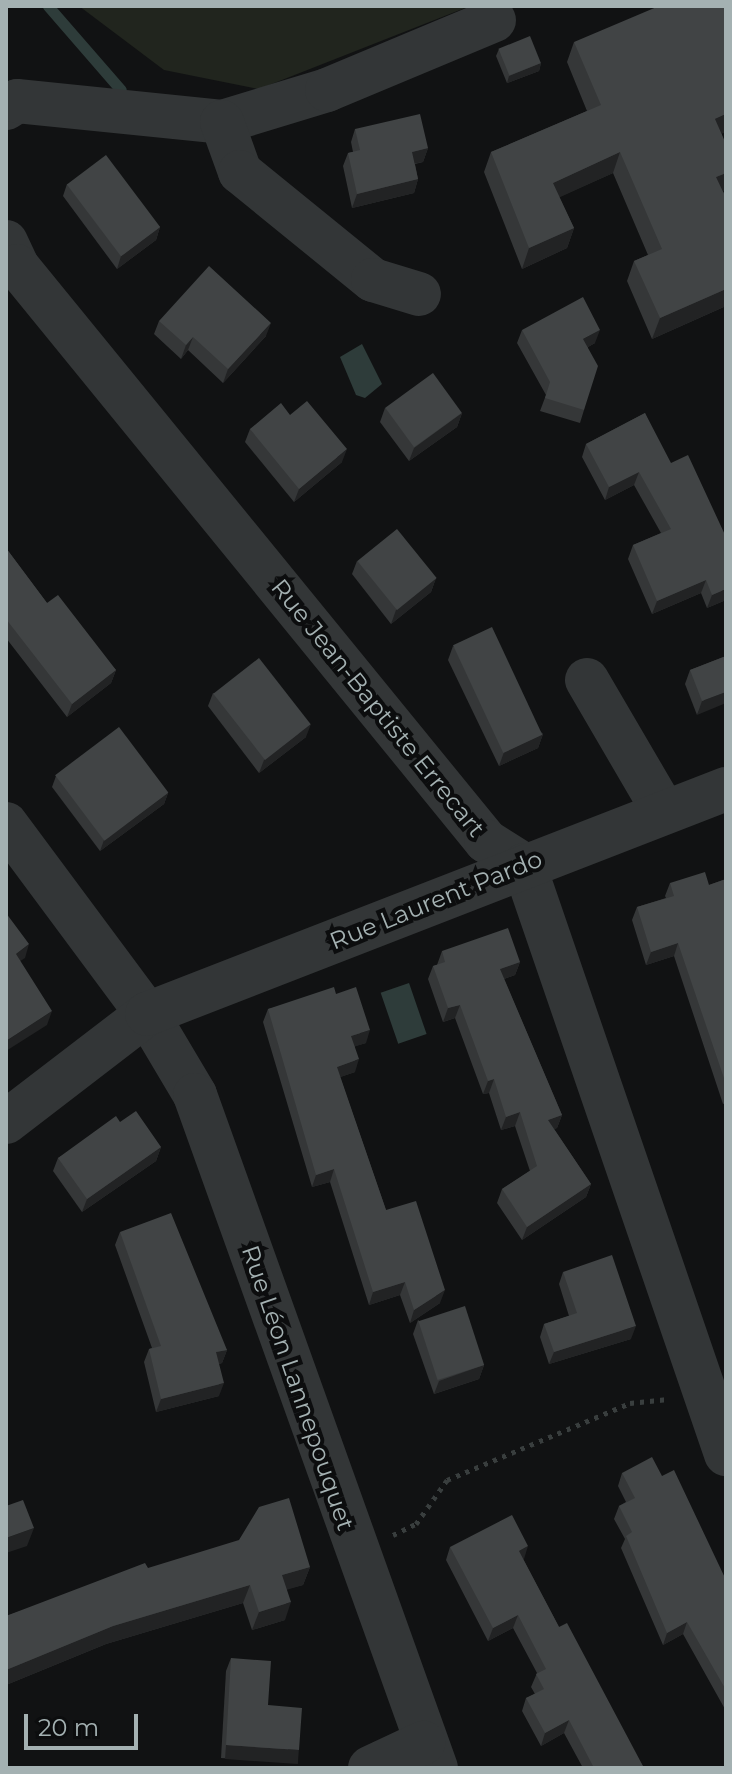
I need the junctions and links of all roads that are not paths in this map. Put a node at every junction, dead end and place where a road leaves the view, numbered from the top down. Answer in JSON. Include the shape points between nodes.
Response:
{"nodes":[{"id":1,"x":494,"y":20,"type":"dead end"},
{"id":2,"x":6,"y":108,"type":"edge"},
{"id":3,"x":222,"y":122,"type":"junction"},
{"id":4,"x":6,"y":242,"type":"edge"},
{"id":5,"x":419,"y":294,"type":"dead end"},
{"id":6,"x":587,"y":680,"type":"dead end"},
{"id":7,"x":726,"y":789,"type":"edge"},
{"id":8,"x":664,"y":812,"type":"junction"},
{"id":9,"x":6,"y":824,"type":"edge"},
{"id":10,"x":524,"y":865,"type":"junction"},
{"id":11,"x":147,"y":1014,"type":"junction"},
{"id":12,"x":6,"y":1122,"type":"edge"},
{"id":13,"x":726,"y":1454,"type":"edge"},
{"id":14,"x":430,"y":1755,"type":"edge"},
{"id":15,"x":370,"y":1768,"type":"edge"}],
"edges":[{"from":1,"to":3,"type":"street","via":[[327,90]]},
{"from":2,"to":3,"type":"street","via":[[17,101]]},
{"from":3,"to":5,"type":"street","via":[[240,172],[373,280]]},
{"from":4,"to":10,"type":"street","name":"Rue Jean-Baptiste Errecart","via":[[17,266],[486,841]]},
{"from":6,"to":8,"type":"street"},
{"from":7,"to":8,"type":"street","name":"Rue Laurent Pardo"},
{"from":8,"to":10,"type":"street","name":"Rue Laurent Pardo"},
{"from":9,"to":11,"type":"street","name":"Rue Léon Lannepouquet"},
{"from":10,"to":11,"type":"street","name":"Rue Laurent Pardo"},
{"from":10,"to":13,"type":"street"},
{"from":11,"to":12,"type":"street","name":"Rue Laurent Pardo"},
{"from":11,"to":14,"type":"street","name":"Rue Léon Lannepouquet","via":[[195,1095]]},
{"from":14,"to":15,"type":"street"}]}
